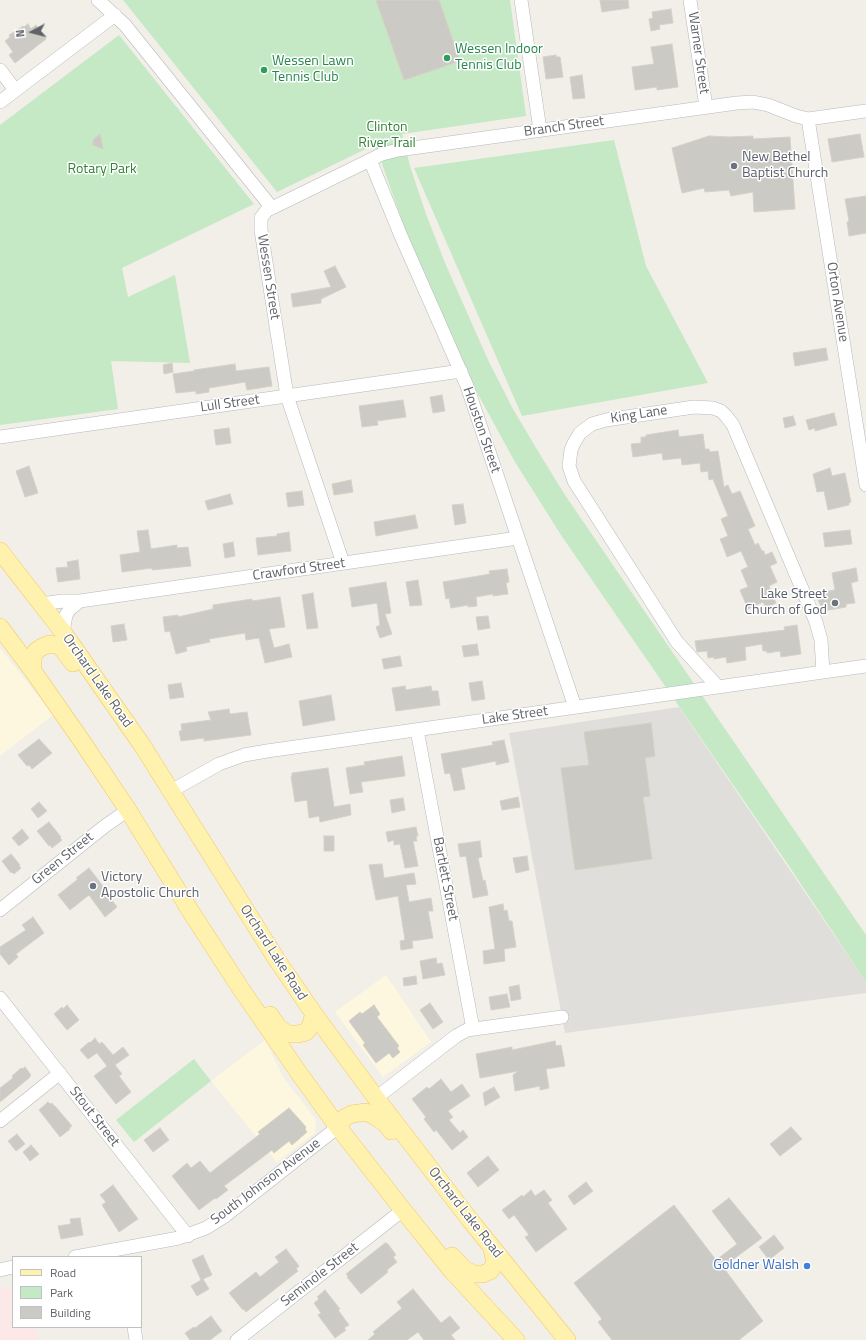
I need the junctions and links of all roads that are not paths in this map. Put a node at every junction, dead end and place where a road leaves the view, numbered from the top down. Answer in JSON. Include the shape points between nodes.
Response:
{"nodes":[{"id":1,"x":98,"y":0,"type":"edge"},
{"id":2,"x":521,"y":0,"type":"edge"},
{"id":3,"x":690,"y":0,"type":"edge"},
{"id":4,"x":115,"y":15,"type":"junction"},
{"id":5,"x":0,"y":70,"type":"edge"},
{"id":6,"x":16,"y":90,"type":"junction"},
{"id":7,"x":0,"y":102,"type":"edge"},
{"id":8,"x":706,"y":107,"type":"junction"},
{"id":9,"x":866,"y":111,"type":"edge"},
{"id":10,"x":808,"y":119,"type":"junction"},
{"id":11,"x":540,"y":130,"type":"junction"},
{"id":12,"x":370,"y":160,"type":"junction"},
{"id":13,"x":272,"y":208,"type":"junction"},
{"id":14,"x":461,"y":371,"type":"junction"},
{"id":15,"x":287,"y":396,"type":"junction"},
{"id":16,"x":0,"y":437,"type":"edge"},
{"id":17,"x":866,"y":485,"type":"edge"},
{"id":18,"x":518,"y":538,"type":"junction"},
{"id":19,"x":0,"y":551,"type":"edge"},
{"id":20,"x":343,"y":563,"type":"junction"},
{"id":21,"x":80,"y":601,"type":"junction"},
{"id":22,"x":42,"y":604,"type":"junction"},
{"id":23,"x":0,"y":627,"type":"edge"},
{"id":24,"x":63,"y":632,"type":"junction"},
{"id":25,"x":866,"y":666,"type":"edge"},
{"id":26,"x":33,"y":671,"type":"junction"},
{"id":27,"x":823,"y":672,"type":"junction"},
{"id":28,"x":718,"y":687,"type":"junction"},
{"id":29,"x":575,"y":707,"type":"junction"},
{"id":30,"x":417,"y":730,"type":"junction"},
{"id":31,"x":142,"y":745,"type":"junction"},
{"id":32,"x":171,"y":791,"type":"junction"},
{"id":33,"x":128,"y":810,"type":"junction"},
{"id":34,"x":0,"y":910,"type":"edge"},
{"id":35,"x":190,"y":912,"type":"junction"},
{"id":36,"x":0,"y":998,"type":"edge"},
{"id":37,"x":314,"y":1014,"type":"junction"},
{"id":38,"x":562,"y":1017,"type":"dead end"},
{"id":39,"x":473,"y":1029,"type":"junction"},
{"id":40,"x":60,"y":1073,"type":"junction"},
{"id":41,"x":376,"y":1098,"type":"junction"},
{"id":42,"x":0,"y":1121,"type":"edge"},
{"id":43,"x":338,"y":1127,"type":"junction"},
{"id":44,"x":403,"y":1210,"type":"junction"},
{"id":45,"x":470,"y":1220,"type":"junction"},
{"id":46,"x":188,"y":1236,"type":"junction"},
{"id":47,"x":492,"y":1248,"type":"junction"},
{"id":48,"x":123,"y":1253,"type":"edge"},
{"id":49,"x":87,"y":1256,"type":"edge"},
{"id":50,"x":12,"y":1268,"type":"edge"},
{"id":51,"x":0,"y":1270,"type":"edge"},
{"id":52,"x":134,"y":1328,"type":"edge"},
{"id":53,"x":136,"y":1340,"type":"edge"},
{"id":54,"x":237,"y":1340,"type":"edge"},
{"id":55,"x":516,"y":1340,"type":"edge"},
{"id":56,"x":568,"y":1340,"type":"edge"}],
"edges":[{"from":1,"to":4,"type":"street"},
{"from":2,"to":11,"type":"street"},
{"from":3,"to":8,"type":"street","name":"Warner Street"},
{"from":4,"to":6,"type":"street"},
{"from":4,"to":13,"type":"street"},
{"from":5,"to":6,"type":"street"},
{"from":6,"to":7,"type":"street"},
{"from":8,"to":10,"type":"street","name":"Branch Street","via":[[752,102]]},
{"from":8,"to":11,"type":"street","name":"Branch Street"},
{"from":9,"to":10,"type":"street","name":"Branch Street"},
{"from":10,"to":17,"type":"street","name":"Orton Avenue"},
{"from":11,"to":12,"type":"street","name":"Branch Street","via":[[398,150]]},
{"from":12,"to":13,"type":"street","name":"Branch Street"},
{"from":12,"to":14,"type":"street","name":"Houston Street"},
{"from":13,"to":15,"type":"street","name":"Wessen Street","via":[[261,218],[261,230]]},
{"from":14,"to":15,"type":"street","name":"Lull Street"},
{"from":14,"to":18,"type":"street","name":"Houston Street"},
{"from":15,"to":16,"type":"street","name":"Lull Street"},
{"from":15,"to":20,"type":"street","name":"Wessen Street"},
{"from":18,"to":20,"type":"street","name":"Crawford Street"},
{"from":18,"to":29,"type":"street","name":"Houston Street"},
{"from":19,"to":22,"type":"main road","name":"Orchard Lake Road"},
{"from":20,"to":21,"type":"street","name":"Crawford Street"},
{"from":21,"to":22,"type":"street","name":"Crawford Street"},
{"from":21,"to":24,"type":"street","via":[[66,615]]},
{"from":22,"to":24,"type":"main road","name":"Orchard Lake Road"},
{"from":23,"to":26,"type":"main road"},
{"from":24,"to":31,"type":"main road","name":"Orchard Lake Road"},
{"from":25,"to":27,"type":"street","name":"Lake Street"},
{"from":26,"to":31,"type":"main road","via":[[33,657],[36,652],[50,644],[60,646],[129,743]]},
{"from":26,"to":33,"type":"main road"},
{"from":27,"to":28,"type":"street","name":"Lake Street"},
{"from":27,"to":28,"type":"street","name":"King Lane","via":[[821,640],[816,622],[726,416],[713,408],[699,406],[592,424],[580,433],[572,446],[569,466],[574,481],[673,636]]},
{"from":28,"to":29,"type":"street","name":"Lake Street"},
{"from":29,"to":30,"type":"street","name":"Lake Street"},
{"from":30,"to":32,"type":"street","name":"Lake Street","via":[[244,755],[219,764]]},
{"from":30,"to":39,"type":"street","name":"Bartlett Street"},
{"from":31,"to":32,"type":"main road","name":"Orchard Lake Road"},
{"from":32,"to":37,"type":"main road","name":"Orchard Lake Road"},
{"from":33,"to":34,"type":"street","name":"Green Street"},
{"from":33,"to":35,"type":"main road"},
{"from":35,"to":37,"type":"main road","via":[[208,921],[278,1027],[288,1034],[306,1032]]},
{"from":35,"to":43,"type":"main road","via":[[240,989]]},
{"from":36,"to":40,"type":"street","name":"Stout Street"},
{"from":37,"to":41,"type":"main road","name":"Orchard Lake Road"},
{"from":38,"to":39,"type":"street"},
{"from":39,"to":41,"type":"street","via":[[456,1036]]},
{"from":40,"to":42,"type":"street"},
{"from":40,"to":46,"type":"street","name":"Stout Street"},
{"from":41,"to":45,"type":"main road","name":"Orchard Lake Road"},
{"from":43,"to":44,"type":"main road"},
{"from":43,"to":45,"type":"main road","via":[[344,1118],[359,1112],[366,1112],[381,1120],[456,1214]]},
{"from":43,"to":46,"type":"street","name":"South Johnson Avenue","via":[[225,1216]]},
{"from":44,"to":47,"type":"main road","via":[[417,1212],[465,1270],[479,1274],[490,1271],[495,1264]]},
{"from":44,"to":54,"type":"street","name":"Seminole Street"},
{"from":44,"to":55,"type":"main road","via":[[452,1271]]},
{"from":45,"to":47,"type":"main road","name":"Orchard Lake Road"},
{"from":46,"to":48,"type":"street","name":"South Johnson Avenue"},
{"from":47,"to":56,"type":"main road","name":"Orchard Lake Road"},
{"from":48,"to":49,"type":"street","name":"South Johnson Avenue"},
{"from":50,"to":51,"type":"street"},
{"from":52,"to":53,"type":"street"}]}
